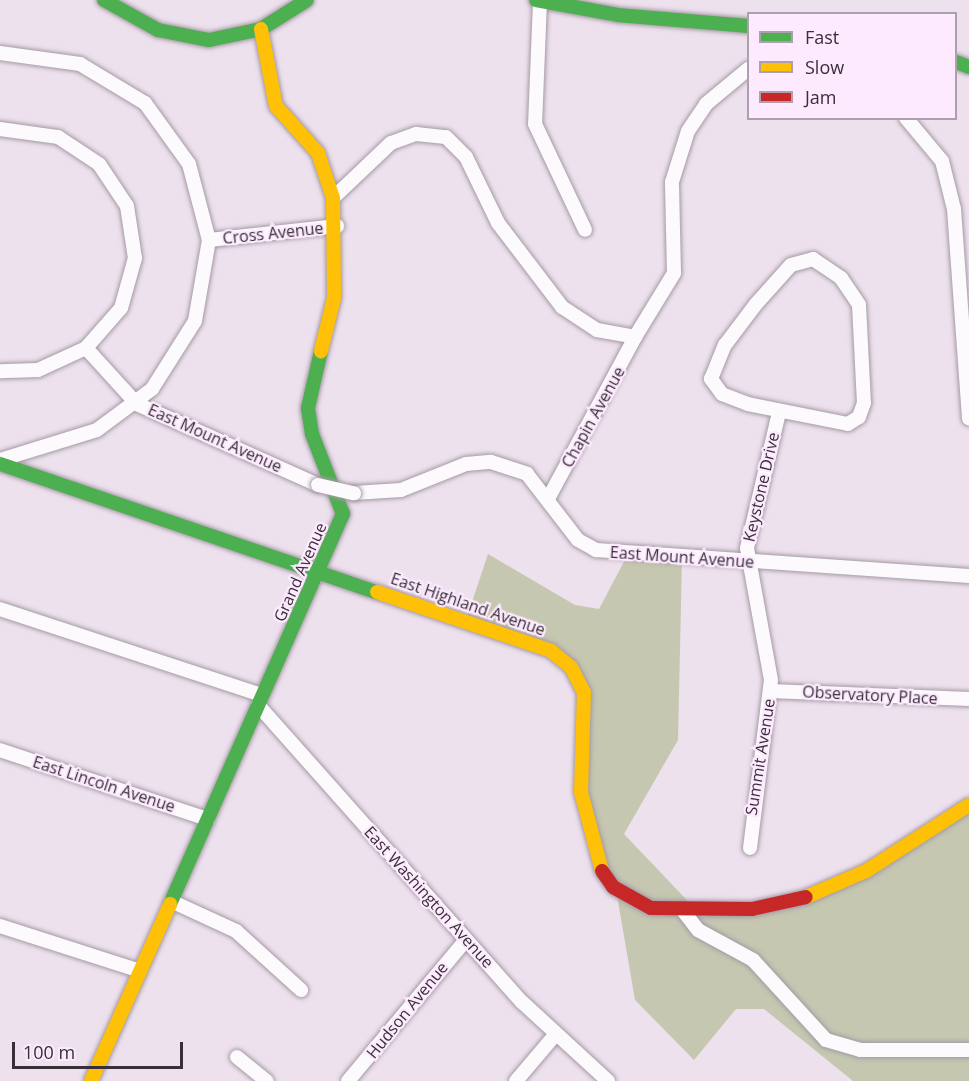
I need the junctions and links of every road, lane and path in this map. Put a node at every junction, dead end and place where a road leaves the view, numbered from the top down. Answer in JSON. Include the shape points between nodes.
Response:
{"nodes":[{"id":1,"x":104,"y":0,"type":"edge"},
{"id":2,"x":307,"y":0,"type":"edge"},
{"id":3,"x":538,"y":1,"type":"edge"},
{"id":4,"x":747,"y":26,"type":"edge"},
{"id":5,"x":261,"y":29,"type":"junction"},
{"id":6,"x":0,"y":53,"type":"edge"},
{"id":7,"x":747,"y":70,"type":"edge"},
{"id":8,"x":908,"y":120,"type":"edge"},
{"id":9,"x":0,"y":129,"type":"edge"},
{"id":10,"x":333,"y":198,"type":"junction"},
{"id":11,"x":337,"y":226,"type":"junction"},
{"id":12,"x":585,"y":230,"type":"dead end"},
{"id":13,"x":209,"y":240,"type":"junction"},
{"id":14,"x":635,"y":337,"type":"junction"},
{"id":15,"x":86,"y":348,"type":"junction"},
{"id":16,"x":0,"y":371,"type":"edge"},
{"id":17,"x":137,"y":404,"type":"junction"},
{"id":18,"x":779,"y":413,"type":"junction"},
{"id":19,"x":969,"y":418,"type":"edge"},
{"id":20,"x":0,"y":462,"type":"edge"},
{"id":21,"x":549,"y":497,"type":"junction"},
{"id":22,"x":749,"y":562,"type":"junction"},
{"id":23,"x":319,"y":571,"type":"junction"},
{"id":24,"x":969,"y":576,"type":"edge"},
{"id":25,"x":0,"y":609,"type":"edge"},
{"id":26,"x":771,"y":691,"type":"junction"},
{"id":27,"x":969,"y":699,"type":"edge"},
{"id":28,"x":260,"y":700,"type":"junction"},
{"id":29,"x":0,"y":750,"type":"edge"},
{"id":30,"x":969,"y":805,"type":"edge"},
{"id":31,"x":208,"y":819,"type":"junction"},
{"id":32,"x":750,"y":848,"type":"dead end"},
{"id":33,"x":171,"y":901,"type":"junction"},
{"id":34,"x":684,"y":912,"type":"junction"},
{"id":35,"x":0,"y":926,"type":"edge"},
{"id":36,"x":466,"y":940,"type":"junction"},
{"id":37,"x":140,"y":970,"type":"junction"},
{"id":38,"x":301,"y":990,"type":"dead end"},
{"id":39,"x":555,"y":1035,"type":"junction"},
{"id":40,"x":969,"y":1050,"type":"edge"},
{"id":41,"x":237,"y":1057,"type":"dead end"},
{"id":42,"x":91,"y":1081,"type":"edge"},
{"id":43,"x":267,"y":1081,"type":"edge"},
{"id":44,"x":348,"y":1081,"type":"edge"},
{"id":45,"x":516,"y":1081,"type":"edge"},
{"id":46,"x":608,"y":1081,"type":"edge"}],
"edges":[{"from":1,"to":5,"type":"street","via":[[144,25],[183,37],[222,39]]},
{"from":2,"to":5,"type":"street"},
{"from":3,"to":4,"type":"street","via":[[618,15]]},
{"from":3,"to":12,"type":"street","via":[[535,124]]},
{"from":5,"to":10,"type":"street","name":"Grand Avenue","via":[[276,106],[318,153]]},
{"from":6,"to":13,"type":"street","via":[[80,64],[145,104],[189,164]]},
{"from":7,"to":14,"type":"street","name":"Chapin Avenue","via":[[706,104],[688,131],[672,182],[674,273]]},
{"from":8,"to":19,"type":"street","via":[[942,161],[954,209]]},
{"from":9,"to":15,"type":"street","via":[[43,132],[73,144],[110,176],[127,206],[135,240],[130,284],[111,323]]},
{"from":10,"to":11,"type":"street","name":"Grand Avenue"},
{"from":10,"to":14,"type":"street","via":[[391,143],[416,134],[446,137],[466,157],[498,223],[562,307],[597,330]]},
{"from":11,"to":13,"type":"street","name":"Cross Avenue"},
{"from":11,"to":23,"type":"street","name":"Grand Avenue","via":[[334,298],[308,416],[343,514]]},
{"from":13,"to":17,"type":"street","via":[[195,321],[175,360]]},
{"from":14,"to":21,"type":"street","name":"Chapin Avenue"},
{"from":15,"to":16,"type":"street","via":[[38,370]]},
{"from":15,"to":17,"type":"street","name":"East Mount Avenue"},
{"from":17,"to":20,"type":"street","via":[[72,441]]},
{"from":17,"to":21,"type":"street","name":"East Mount Avenue","bridge":true,"via":[[318,484],[354,493],[401,490],[482,461],[518,469]]},
{"from":18,"to":18,"type":"street","name":"Keystone Drive","via":[[848,424],[863,410],[859,305],[841,278],[821,261],[796,262],[780,276],[724,345],[713,368],[713,385],[722,394]]},
{"from":18,"to":22,"type":"street","name":"Keystone Drive","via":[[747,548]]},
{"from":20,"to":23,"type":"street","name":"East Highland Avenue"},
{"from":21,"to":22,"type":"street","name":"East Mount Avenue","via":[[578,540],[596,550]]},
{"from":22,"to":24,"type":"street","name":"East Mount Avenue"},
{"from":22,"to":26,"type":"street","name":"Summit Avenue","via":[[766,632]]},
{"from":23,"to":28,"type":"street","name":"Grand Avenue"},
{"from":23,"to":34,"type":"street","name":"East Highland Avenue","via":[[485,624],[563,659],[584,692],[581,792],[596,863],[609,883],[632,900]]},
{"from":25,"to":28,"type":"street"},
{"from":26,"to":27,"type":"street","name":"Observatory Place"},
{"from":26,"to":32,"type":"street","name":"Summit Avenue"},
{"from":28,"to":31,"type":"street","name":"Grand Avenue"},
{"from":28,"to":36,"type":"street","name":"East Washington Avenue"},
{"from":29,"to":31,"type":"street","name":"East Lincoln Avenue"},
{"from":30,"to":34,"type":"street","name":"East Highland Avenue","via":[[866,871],[817,894],[752,909]]},
{"from":31,"to":33,"type":"street","name":"Grand Avenue"},
{"from":33,"to":37,"type":"street","name":"Grand Avenue"},
{"from":33,"to":38,"type":"street","via":[[236,931]]},
{"from":34,"to":40,"type":"street","via":[[698,930],[753,960],[815,1032],[837,1045]]},
{"from":35,"to":37,"type":"street"},
{"from":36,"to":39,"type":"street","name":"East Washington Avenue"},
{"from":36,"to":44,"type":"street","name":"Hudson Avenue"},
{"from":37,"to":42,"type":"street","name":"Grand Avenue"},
{"from":39,"to":45,"type":"street"},
{"from":39,"to":46,"type":"street","name":"East Washington Avenue"},
{"from":41,"to":43,"type":"street"}]}
